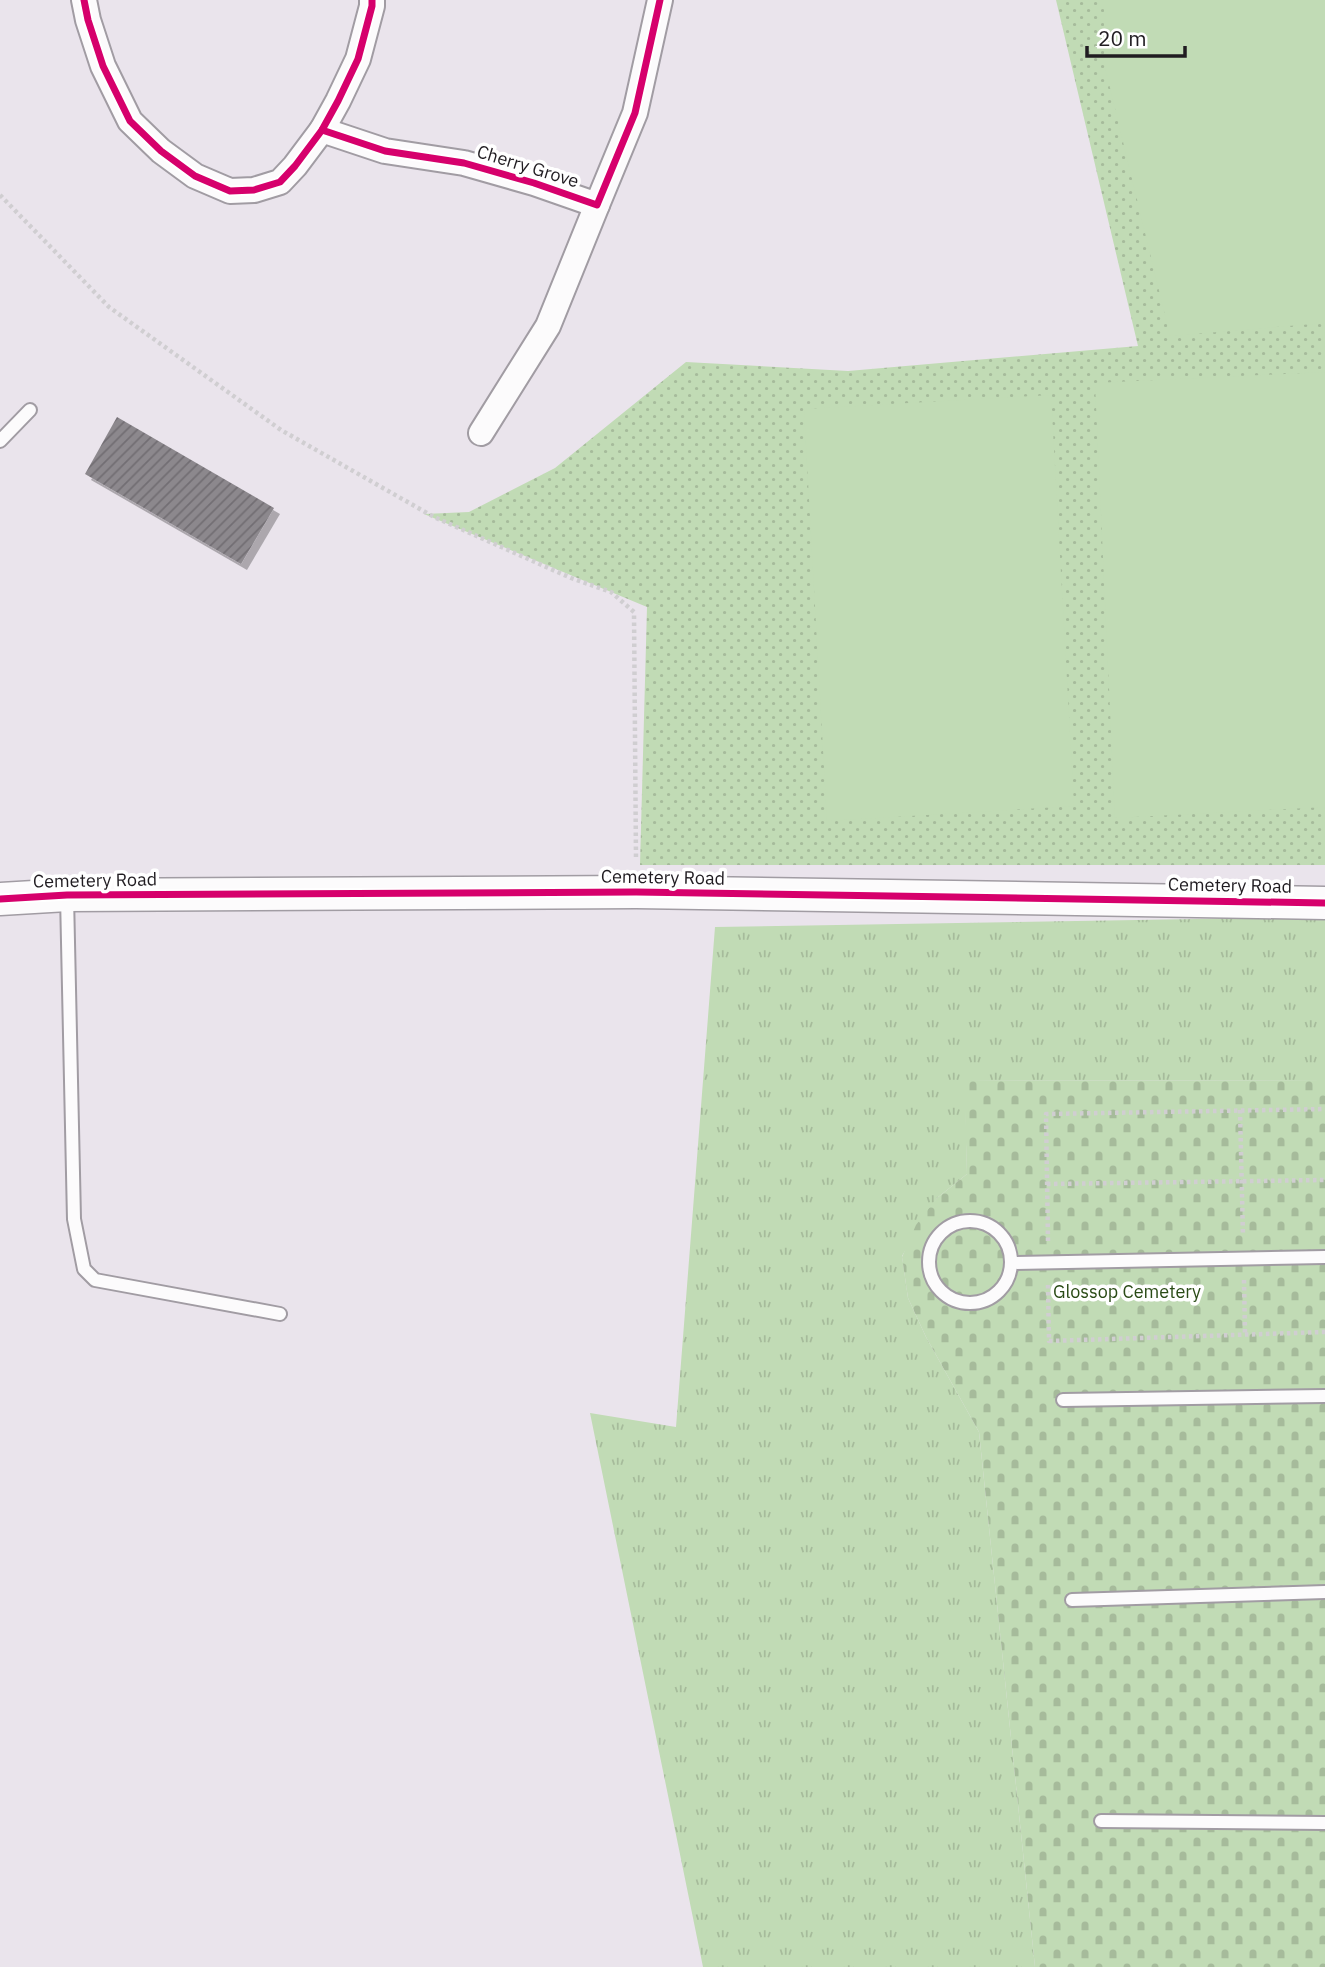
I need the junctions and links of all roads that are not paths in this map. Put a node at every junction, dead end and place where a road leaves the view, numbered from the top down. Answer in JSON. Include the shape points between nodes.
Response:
{"nodes":[{"id":1,"x":84,"y":0,"type":"edge"},
{"id":2,"x":372,"y":0,"type":"edge"},
{"id":3,"x":660,"y":0,"type":"edge"},
{"id":4,"x":322,"y":130,"type":"junction"},
{"id":5,"x":597,"y":205,"type":"junction"},
{"id":6,"x":30,"y":410,"type":"dead end"},
{"id":7,"x":481,"y":433,"type":"dead end"},
{"id":8,"x":0,"y":441,"type":"edge"},
{"id":9,"x":67,"y":895,"type":"junction"},
{"id":10,"x":0,"y":899,"type":"edge"},
{"id":11,"x":1325,"y":903,"type":"edge"},
{"id":12,"x":1325,"y":1256,"type":"edge"},
{"id":13,"x":1012,"y":1263,"type":"junction"},
{"id":14,"x":280,"y":1314,"type":"dead end"},
{"id":15,"x":1325,"y":1396,"type":"edge"},
{"id":16,"x":1063,"y":1400,"type":"dead end"},
{"id":17,"x":1325,"y":1592,"type":"edge"},
{"id":18,"x":1072,"y":1600,"type":"dead end"},
{"id":19,"x":1101,"y":1821,"type":"dead end"},
{"id":20,"x":1325,"y":1823,"type":"edge"}],
"edges":[{"from":1,"to":4,"type":"street","via":[[103,66],[130,121],[195,176],[230,191],[280,182]]},
{"from":2,"to":4,"type":"street","via":[[358,59]]},
{"from":3,"to":5,"type":"street","name":"Cherry Grove","via":[[635,113]]},
{"from":4,"to":5,"type":"street","name":"Cherry Grove","via":[[385,150],[464,163]]},
{"from":5,"to":7,"type":"street","name":"Cherry Grove","via":[[548,326]]},
{"from":6,"to":8,"type":"lane"},
{"from":9,"to":10,"type":"street","name":"Cemetery Road"},
{"from":9,"to":11,"type":"street","name":"Cemetery Road","via":[[636,892]]},
{"from":9,"to":14,"type":"lane","via":[[74,1219],[84,1269],[95,1280]]},
{"from":12,"to":13,"type":"lane"},
{"from":13,"to":13,"type":"lane","via":[[999,1233],[971,1220],[948,1226],[939,1234],[929,1264],[936,1286],[946,1296],[968,1303],[995,1295]]},
{"from":15,"to":16,"type":"lane"},
{"from":17,"to":18,"type":"lane"},
{"from":19,"to":20,"type":"lane"}]}
